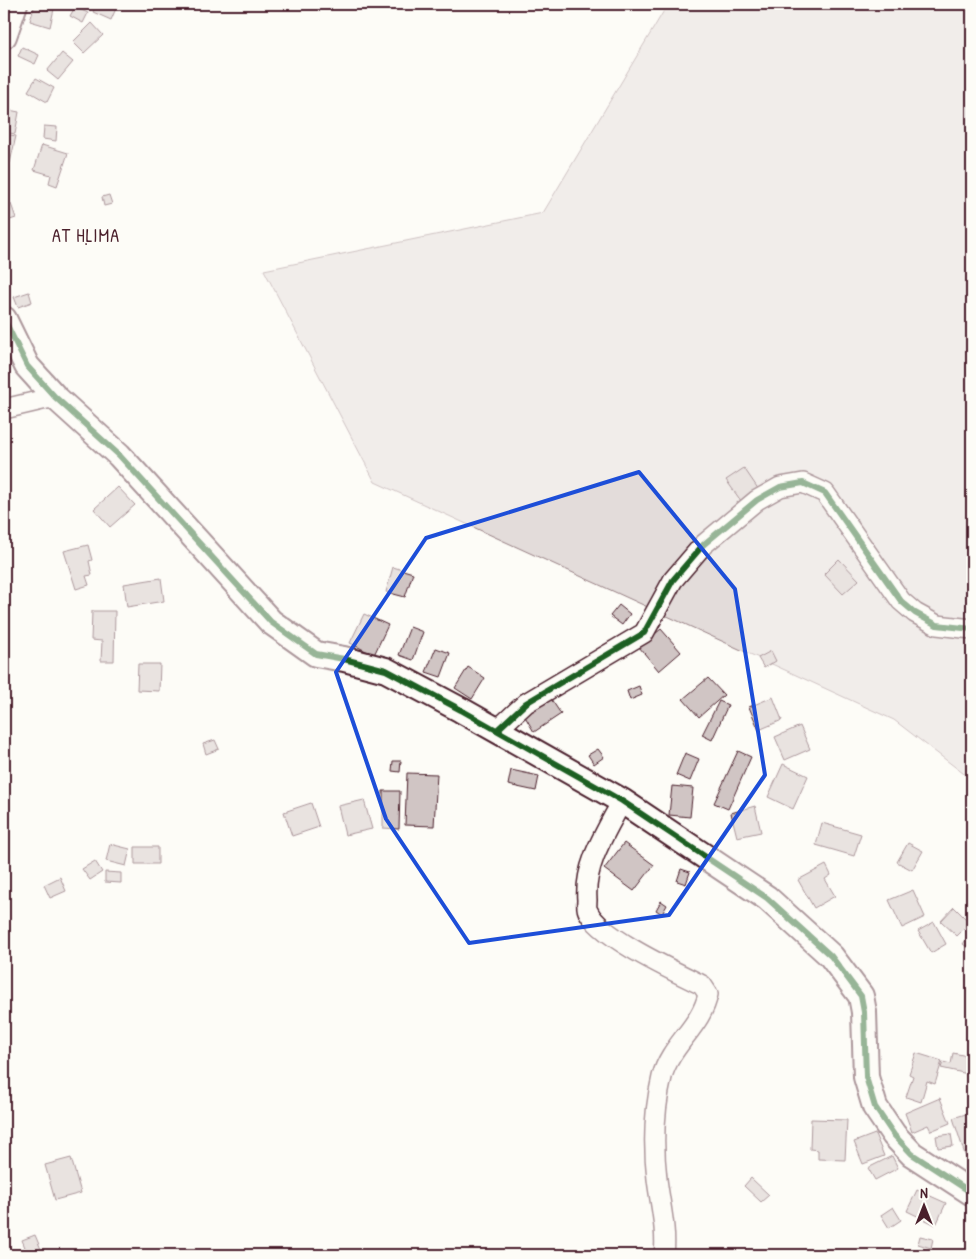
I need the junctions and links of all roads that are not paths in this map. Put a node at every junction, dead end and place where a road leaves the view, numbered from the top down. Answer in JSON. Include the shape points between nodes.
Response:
{"nodes":[{"id":1,"x":15,"y":4,"type":"edge"},
{"id":2,"x":4,"y":36,"type":"edge"},
{"id":3,"x":4,"y":319,"type":"edge"},
{"id":4,"x":55,"y":397,"type":"junction"},
{"id":5,"x":4,"y":410,"type":"edge"},
{"id":6,"x":972,"y":629,"type":"edge"},
{"id":7,"x":496,"y":730,"type":"junction"},
{"id":8,"x":622,"y":801,"type":"junction"},
{"id":9,"x":972,"y":1193,"type":"edge"},
{"id":10,"x":664,"y":1255,"type":"edge"}],
"edges":[{"from":1,"to":2,"type":"street"},
{"from":3,"to":4,"type":"street","via":[[27,366]]},
{"from":4,"to":5,"type":"street"},
{"from":4,"to":7,"type":"street","via":[[119,455],[271,622],[316,654],[386,670]]},
{"from":6,"to":7,"type":"street","via":[[937,625],[901,601],[825,493],[803,483],[780,487],[757,500],[702,545],[673,580],[644,633],[526,703]]},
{"from":7,"to":8,"type":"street"},
{"from":8,"to":9,"type":"street","via":[[767,898],[831,956],[861,996],[866,1077],[875,1107],[912,1154]]},
{"from":8,"to":10,"type":"street","via":[[594,856],[588,877],[588,911],[600,926],[628,946],[702,985],[708,994],[706,1006],[673,1051],[663,1075],[657,1110],[654,1144]]}]}
